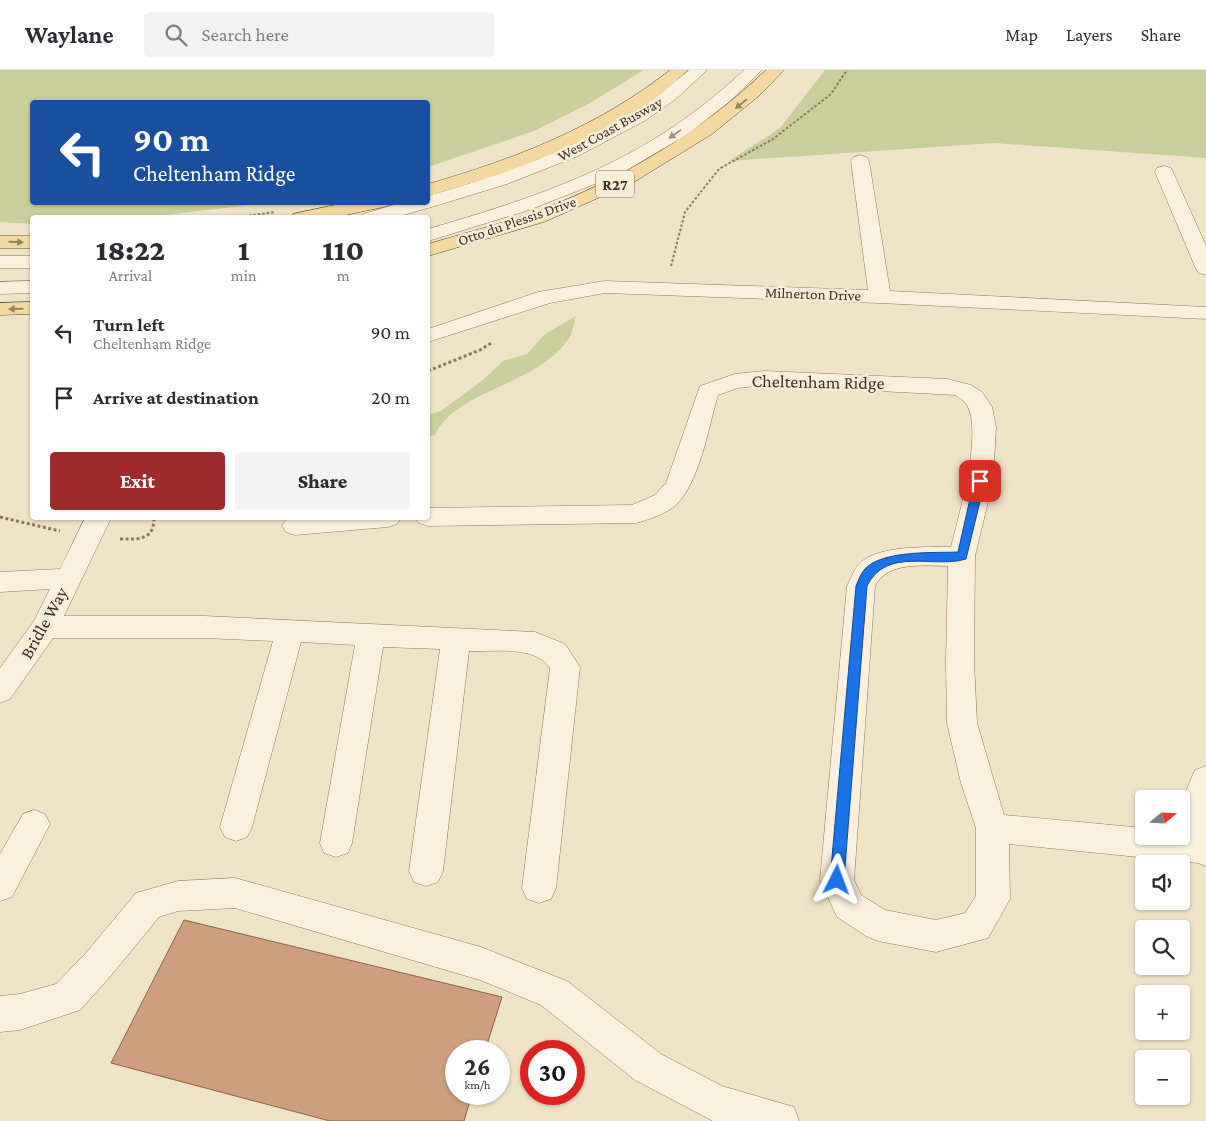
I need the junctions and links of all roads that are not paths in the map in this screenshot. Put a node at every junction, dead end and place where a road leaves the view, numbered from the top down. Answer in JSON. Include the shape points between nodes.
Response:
{"nodes":[{"id":1,"x":680,"y":70,"type":"edge"},
{"id":2,"x":699,"y":70,"type":"edge"},
{"id":3,"x":754,"y":70,"type":"edge"},
{"id":4,"x":776,"y":70,"type":"edge"},
{"id":5,"x":860,"y":161,"type":"dead end"},
{"id":6,"x":1164,"y":172,"type":"dead end"},
{"id":7,"x":430,"y":189,"type":"edge"},
{"id":8,"x":430,"y":201,"type":"edge"},
{"id":9,"x":366,"y":205,"type":"edge"},
{"id":10,"x":416,"y":205,"type":"edge"},
{"id":11,"x":315,"y":215,"type":"edge"},
{"id":12,"x":381,"y":215,"type":"edge"},
{"id":13,"x":430,"y":234,"type":"edge"},
{"id":14,"x":0,"y":242,"type":"edge"},
{"id":15,"x":30,"y":242,"type":"edge"},
{"id":16,"x":430,"y":249,"type":"edge"},
{"id":17,"x":0,"y":262,"type":"edge"},
{"id":18,"x":30,"y":262,"type":"edge"},
{"id":19,"x":1206,"y":269,"type":"edge"},
{"id":20,"x":30,"y":286,"type":"edge"},
{"id":21,"x":0,"y":288,"type":"edge"},
{"id":22,"x":880,"y":297,"type":"junction"},
{"id":23,"x":30,"y":308,"type":"edge"},
{"id":24,"x":0,"y":309,"type":"edge"},
{"id":25,"x":1206,"y":313,"type":"edge"},
{"id":26,"x":430,"y":335,"type":"edge"},
{"id":27,"x":430,"y":517,"type":"edge"},
{"id":28,"x":365,"y":520,"type":"edge"},
{"id":29,"x":295,"y":526,"type":"dead end"},
{"id":30,"x":105,"y":528,"type":"edge"},
{"id":31,"x":962,"y":556,"type":"junction"},
{"id":32,"x":68,"y":578,"type":"junction"},
{"id":33,"x":0,"y":582,"type":"edge"},
{"id":34,"x":45,"y":627,"type":"junction"},
{"id":35,"x":290,"y":631,"type":"junction"},
{"id":36,"x":371,"y":635,"type":"junction"},
{"id":37,"x":456,"y":639,"type":"junction"},
{"id":38,"x":0,"y":692,"type":"edge"},
{"id":39,"x":1206,"y":779,"type":"edge"},
{"id":40,"x":34,"y":824,"type":"dead end"},
{"id":41,"x":236,"y":827,"type":"dead end"},
{"id":42,"x":992,"y":828,"type":"junction"},
{"id":43,"x":336,"y":844,"type":"dead end"},
{"id":44,"x":1206,"y":850,"type":"edge"},
{"id":45,"x":426,"y":871,"type":"dead end"},
{"id":46,"x":0,"y":886,"type":"edge"},
{"id":47,"x":539,"y":888,"type":"dead end"},
{"id":48,"x":0,"y":1014,"type":"edge"},
{"id":49,"x":780,"y":1121,"type":"edge"}],
"edges":[{"from":1,"to":7,"type":"main road","via":[[620,114],[557,145],[474,177]]},
{"from":2,"to":8,"type":"street","name":"West Coast Busway","via":[[650,109],[571,153],[484,186]]},
{"from":3,"to":13,"type":"street","name":"West Coast Busway","one_way":true,"via":[[725,98],[671,138],[602,175],[498,214]]},
{"from":4,"to":16,"type":"main road","name":"Otto du Plessis Drive","number":"R27","one_way":true,"via":[[746,101],[688,144],[613,184],[563,207]]},
{"from":5,"to":22,"type":"street"},
{"from":6,"to":19,"type":"street"},
{"from":9,"to":11,"type":"main road"},
{"from":10,"to":12,"type":"street","name":"West Coast Busway"},
{"from":14,"to":15,"type":"main road","one_way":true},
{"from":17,"to":18,"type":"street"},
{"from":20,"to":21,"type":"street"},
{"from":22,"to":25,"type":"street","name":"Milnerton Drive"},
{"from":22,"to":26,"type":"street","name":"Milnerton Drive","via":[[605,287],[546,298]]},
{"from":23,"to":24,"type":"main road","one_way":true},
{"from":27,"to":31,"type":"street","name":"Cheltenham Ridge","via":[[636,514],[664,502],[678,486],[708,391],[735,381],[765,378],[947,386],[974,397],[980,407],[984,427],[980,481]]},
{"from":28,"to":29,"type":"street"},
{"from":30,"to":32,"type":"street"},
{"from":31,"to":42,"type":"street","name":"Cheltenham Ridge","via":[[962,723]]},
{"from":31,"to":42,"type":"street","name":"Cheltenham Ridge","via":[[906,557],[890,561],[869,571],[862,586],[837,880],[849,906],[878,925],[936,936],[976,928],[993,899]]},
{"from":32,"to":33,"type":"street"},
{"from":32,"to":34,"type":"street","name":"Bridle Way"},
{"from":34,"to":35,"type":"street","via":[[204,627]]},
{"from":34,"to":38,"type":"street","name":"Bridle Way"},
{"from":35,"to":36,"type":"street"},
{"from":35,"to":41,"type":"street"},
{"from":36,"to":37,"type":"street"},
{"from":36,"to":43,"type":"street"},
{"from":37,"to":45,"type":"street"},
{"from":37,"to":47,"type":"street","via":[[535,643],[555,652],[565,667]]},
{"from":39,"to":44,"type":"street","via":[[1198,800]]},
{"from":40,"to":46,"type":"street"},
{"from":42,"to":44,"type":"street"},
{"from":48,"to":49,"type":"street","via":[[20,1012],[67,998],[148,904],[178,896],[235,893],[481,964],[554,993],[648,1067],[716,1103]]}]}
